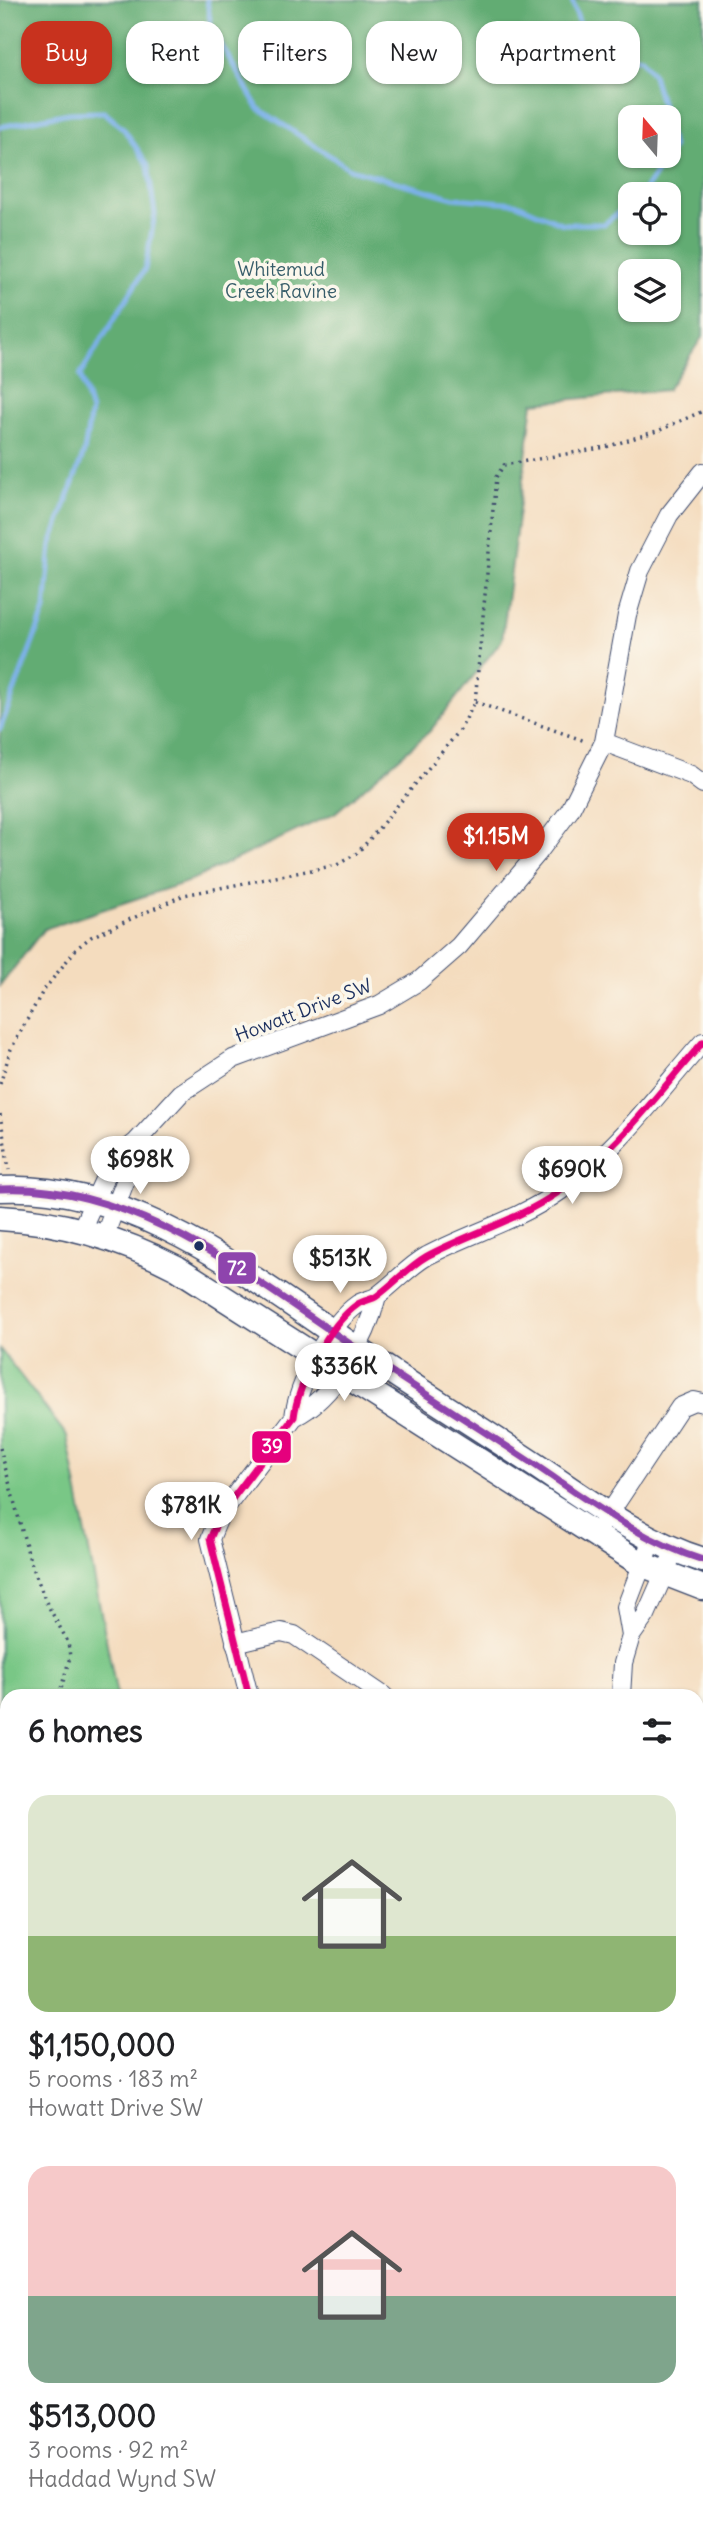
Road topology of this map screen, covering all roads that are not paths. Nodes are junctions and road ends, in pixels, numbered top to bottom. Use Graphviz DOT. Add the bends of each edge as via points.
graph roads {
  1 [pos="703,472"];
  2 [pos="603,744"];
  3 [pos="703,784"];
  4 [pos="703,1042"];
  5 [pos="4,1179"];
  6 [pos="104,1204"];
  7 [pos="0,1219"];
  8 [pos="93,1234"];
  9 [pos="377,1296"];
  10 [pos="332,1332"];
  11 [pos="355,1348"];
  12 [pos="318,1356"];
  13 [pos="342,1371"];
  14 [pos="703,1403"];
  15 [pos="294,1417"];
  16 [pos="609,1514"];
  17 [pos="595,1535"];
  18 [pos="662,1544"];
  19 [pos="703,1560"];
  20 [pos="641,1564"];
  21 [pos="665,1576"];
  22 [pos="703,1588"];
  23 [pos="631,1636"];
  24 [pos="235,1643"];
  25 [pos="247,1689"];
  26 [pos="374,1689"];
  27 [pos="621,1689"];
  1 -- 2 [label="street, Howatt Drive SW" via="669,515 640,571 627,615"];
  2 -- 3 [label="street" via="691,775"];
  2 -- 6 [label="street, Howatt Drive SW" via="555,831 440,965 379,1005 257,1048 216,1068 164,1108 136,1142"];
  4 -- 9 [label="street" via="600,1159 576,1178 532,1208 427,1256"];
  5 -- 6 [label="street"];
  6 -- 8 [label="street, Howatt Drive SW"];
  6 -- 10 [label="street" via="191,1242"];
  7 -- 8 [label="street" via="52,1223"];
  8 -- 12 [label="street" via="177,1268"];
  9 -- 10 [label="street" via="358,1304"];
  9 -- 11 [label="street"];
  10 -- 11 [label="street"];
  10 -- 12 [label="street"];
  11 -- 13 [label="street"];
  11 -- 16 [label="street"];
  12 -- 13 [label="street"];
  12 -- 15 [label="street" via="296,1399"];
  13 -- 15 [label="street" via="312,1409"];
  13 -- 17 [label="street"];
  14 -- 16 [label="street" via="694,1401 680,1407"];
  15 -- 24 [label="street" via="213,1527 213,1555"];
  16 -- 17 [label="street"];
  16 -- 18 [label="street"];
  17 -- 20 [label="street"];
  18 -- 19 [label="street"];
  18 -- 20 [label="street"];
  18 -- 21 [label="street"];
  20 -- 21 [label="street"];
  20 -- 23 [label="street" via="626,1607"];
  21 -- 22 [label="street"];
  21 -- 23 [label="street"];
  23 -- 27 [label="street"];
  24 -- 25 [label="street"];
  24 -- 26 [label="street" via="281,1632 294,1635"];
}
